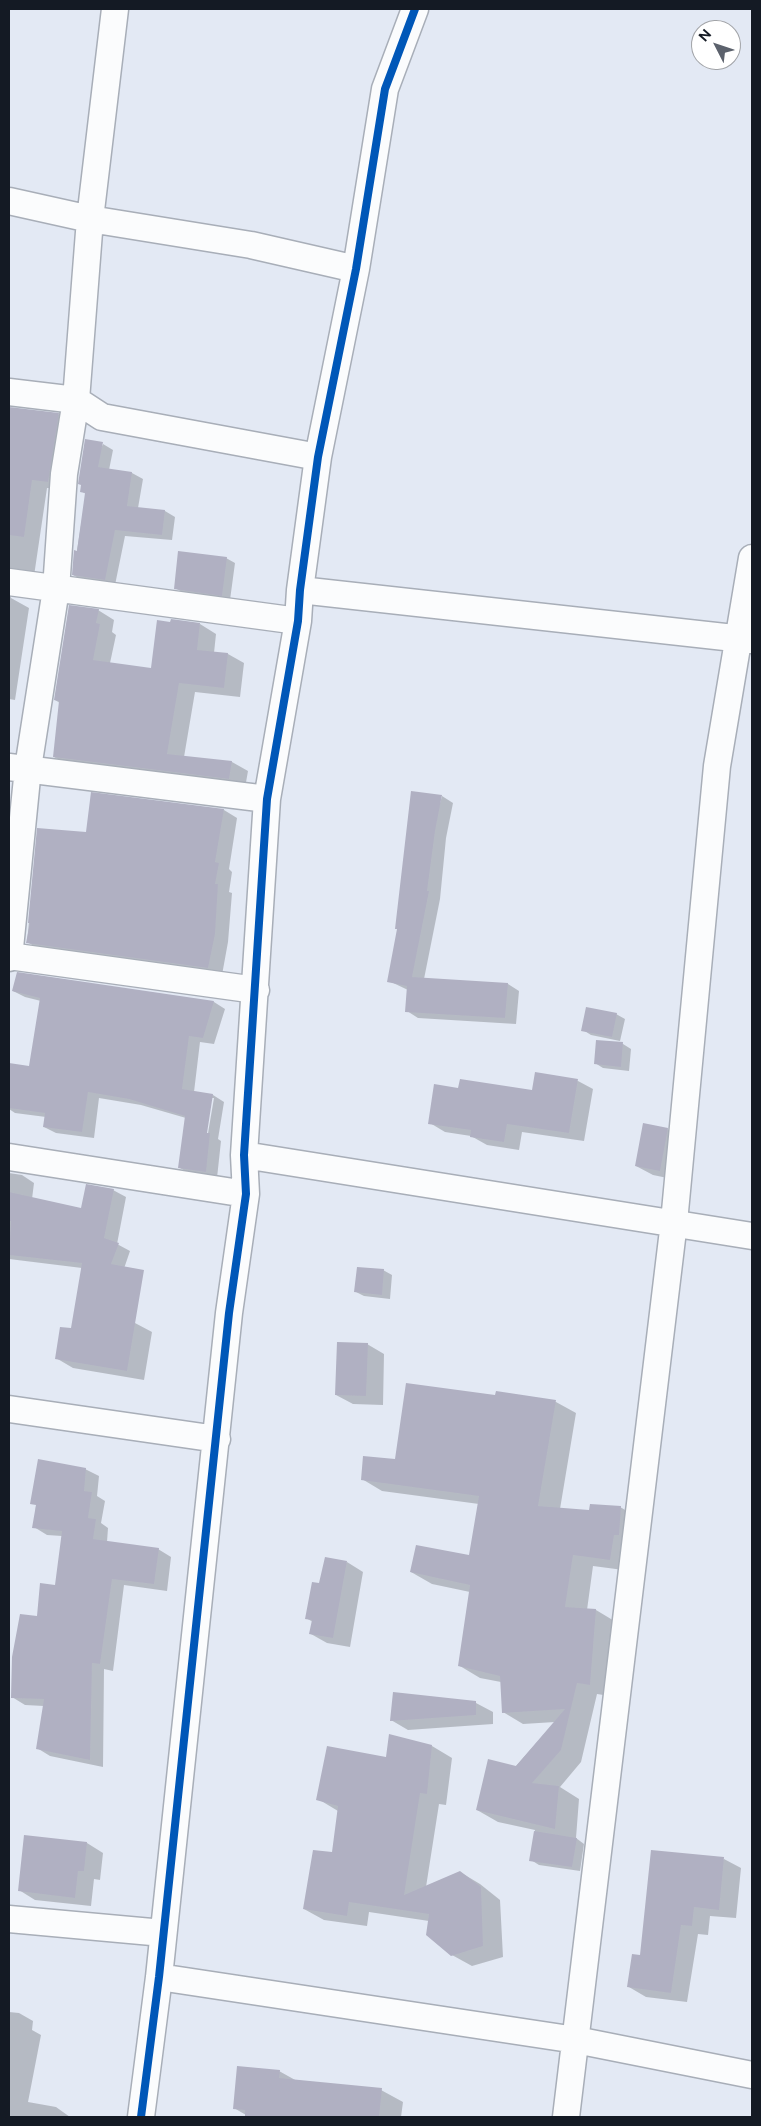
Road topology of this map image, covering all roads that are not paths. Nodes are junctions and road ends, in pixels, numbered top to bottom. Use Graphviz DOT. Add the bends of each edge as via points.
graph roads {
  1 [pos="115,9"];
  2 [pos="415,9"];
  3 [pos="9,201"];
  4 [pos="90,219"];
  5 [pos="356,269"];
  6 [pos="9,392"];
  7 [pos="76,400"];
  8 [pos="318,457"];
  9 [pos="752,558"];
  10 [pos="9,582"];
  11 [pos="56,589"];
  12 [pos="300,590"];
  13 [pos="298,621"];
  14 [pos="746,639"];
  15 [pos="18,767"];
  16 [pos="267,799"];
  17 [pos="9,957"];
  18 [pos="256,990"];
  19 [pos="244,1155"];
  20 [pos="9,1157"];
  21 [pos="246,1194"];
  22 [pos="674,1222"];
  23 [pos="752,1236"];
  24 [pos="9,1409"];
  25 [pos="217,1439"];
  26 [pos="9,1919"];
  27 [pos="163,1934"];
  28 [pos="159,1977"];
  29 [pos="576,2040"];
  30 [pos="752,2075"];
  31 [pos="142,2117"];
  32 [pos="566,2117"];
  1 -- 4 [label="street"];
  2 -- 5 [label="street" via="385,89"];
  3 -- 4 [label="street"];
  4 -- 5 [label="street" via="251,246"];
  4 -- 7 [label="street"];
  5 -- 8 [label="street"];
  6 -- 7 [label="street"];
  7 -- 8 [label="street" via="102,417"];
  7 -- 11 [label="street" via="64,474"];
  8 -- 12 [label="street"];
  9 -- 14 [label="street"];
  10 -- 11 [label="street"];
  11 -- 13 [label="street"];
  11 -- 15 [label="street"];
  12 -- 13 [label="street"];
  12 -- 14 [label="street"];
  13 -- 16 [label="street"];
  14 -- 22 [label="street" via="718,766"];
  15 -- 16 [label="street"];
  15 -- 17 [label="street"];
  16 -- 18 [label="street"];
  17 -- 18 [label="street"];
  18 -- 19 [label="street"];
  19 -- 21 [label="street"];
  19 -- 22 [label="street"];
  20 -- 21 [label="street"];
  21 -- 25 [label="street"];
  22 -- 23 [label="street"];
  22 -- 29 [label="street"];
  24 -- 25 [label="street"];
  25 -- 27 [label="street"];
  26 -- 27 [label="street"];
  27 -- 28 [label="street"];
  28 -- 29 [label="street"];
  28 -- 31 [label="street"];
  29 -- 30 [label="street"];
  29 -- 32 [label="street"];
}
